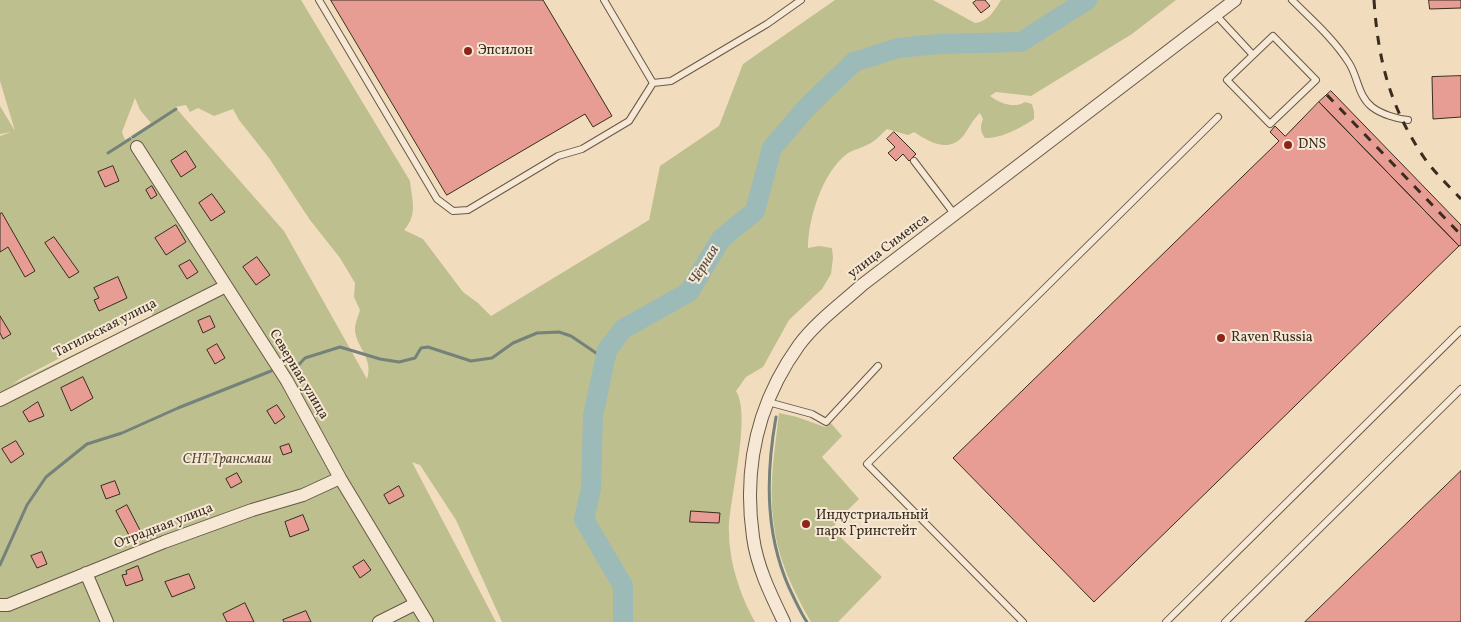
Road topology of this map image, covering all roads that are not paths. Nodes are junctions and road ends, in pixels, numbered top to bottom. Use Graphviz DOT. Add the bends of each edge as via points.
graph roads {
  1 [pos="319,0"];
  2 [pos="604,0"];
  3 [pos="801,0"];
  4 [pos="1235,0"];
  5 [pos="1292,0"];
  6 [pos="1216,15"];
  7 [pos="1253,55"];
  8 [pos="653,82"];
  9 [pos="1218,117"];
  10 [pos="1408,120"];
  11 [pos="137,147"];
  12 [pos="914,161"];
  13 [pos="955,215"];
  14 [pos="226,286"];
  15 [pos="1461,330"];
  16 [pos="878,366"];
  17 [pos="1461,389"];
  18 [pos="0,400"];
  19 [pos="767,401"];
  20 [pos="340,478"];
  21 [pos="86,573"];
  22 [pos="415,604"];
  23 [pos="0,605"];
  24 [pos="107,622"];
  25 [pos="380,622"];
  26 [pos="426,622"];
  27 [pos="784,622"];
  28 [pos="1023,622"];
  29 [pos="1166,622"];
  30 [pos="1225,622"];
  1 -- 8 [label="lane" via="437,199 454,210 468,210 558,156 582,149 629,121"];
  2 -- 8 [label="lane"];
  3 -- 8 [label="lane" via="671,81"];
  4 -- 6 [label="street, улица Сименса"];
  5 -- 10 [label="lane" via="1336,45 1350,65 1360,92 1372,107"];
  6 -- 7 [label="lane"];
  6 -- 13 [label="street, улица Сименса"];
  7 -- 7 [label="lane" via="1227,80 1270,124 1316,80 1273,36"];
  9 -- 28 [label="lane" via="867,464"];
  11 -- 14 [label="street, Северная улица"];
  12 -- 13 [label="lane"];
  13 -- 19 [label="street, улица Сименса" via="829,313 800,344"];
  14 -- 18 [label="street, Тагильская улица"];
  14 -- 20 [label="street, Северная улица" via="287,381"];
  15 -- 29 [label="lane"];
  16 -- 19 [label="lane" via="826,422 812,414"];
  17 -- 30 [label="lane"];
  19 -- 27 [label="street, улица Сименса" via="754,450 750,491 753,538 765,583"];
  20 -- 21 [label="street, Отрадная улица" via="303,495 243,513"];
  20 -- 22 [label="street, Северная улица"];
  21 -- 23 [label="street, Отрадная улица"];
  21 -- 24 [label="street"];
  22 -- 25 [label="street"];
  22 -- 26 [label="street, Северная улица"];
}
